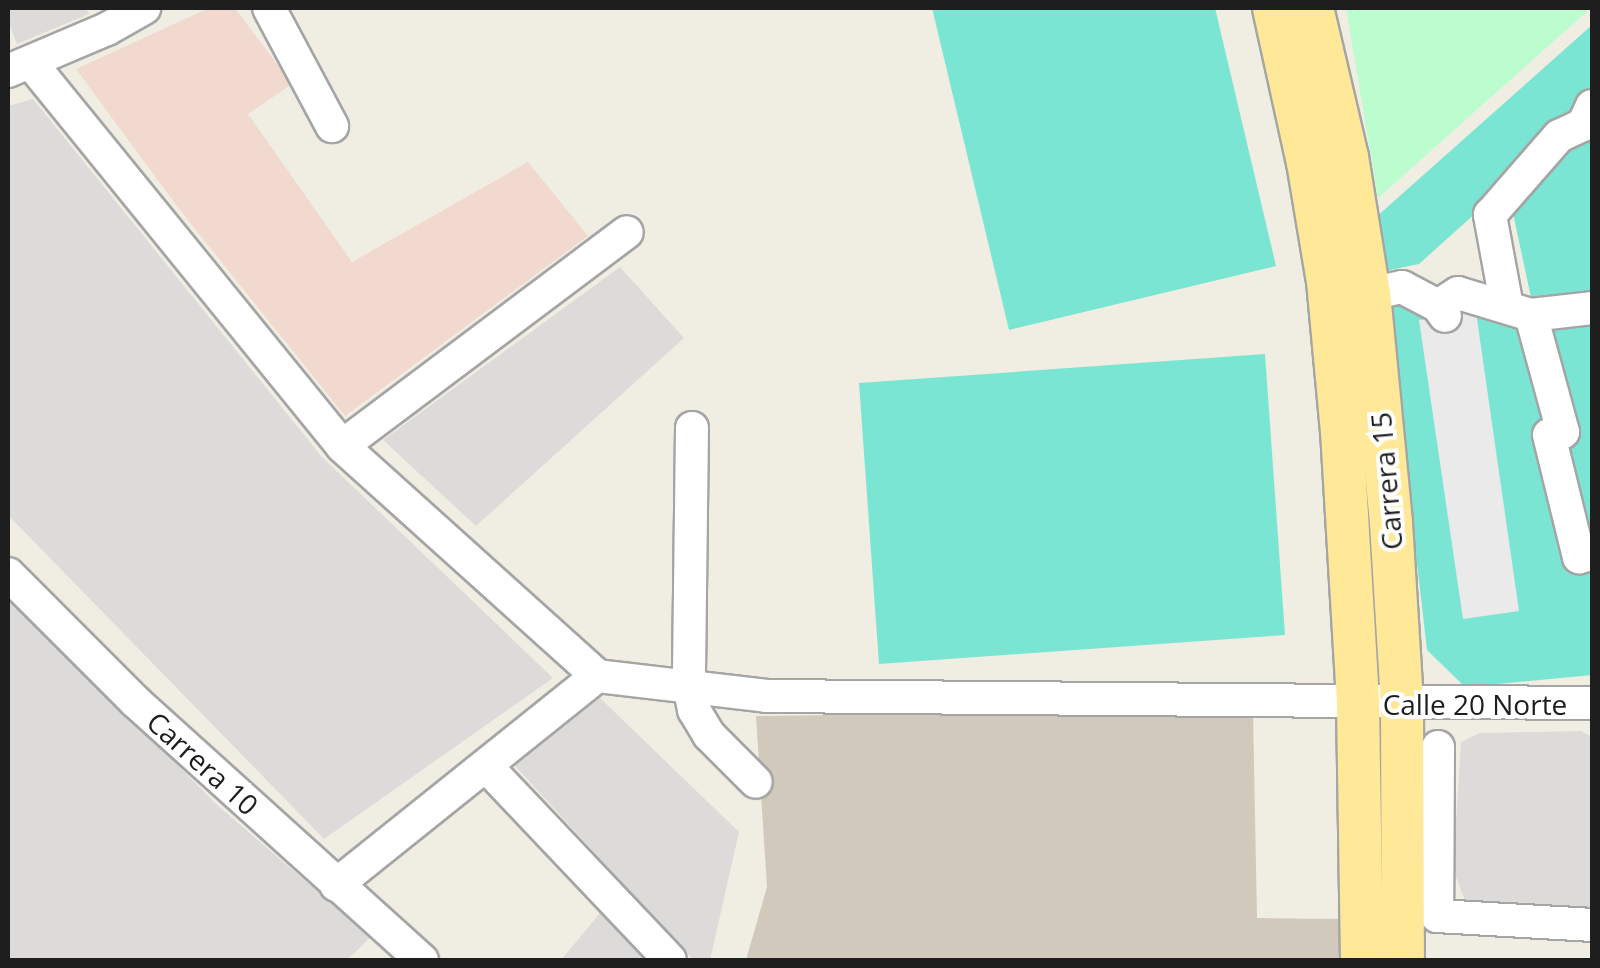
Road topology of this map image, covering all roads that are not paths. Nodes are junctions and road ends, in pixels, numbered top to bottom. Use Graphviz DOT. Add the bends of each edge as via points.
graph roads {
  1 [pos="144,8"];
  2 [pos="269,8"];
  3 [pos="1274,8"];
  4 [pos="1312,8"];
  5 [pos="101,18"];
  6 [pos="19,67"];
  7 [pos="1592,106"];
  8 [pos="332,126"];
  9 [pos="1328,160"];
  10 [pos="627,232"];
  11 [pos="1368,294"];
  12 [pos="1592,308"];
  13 [pos="1519,311"];
  14 [pos="692,428"];
  15 [pos="342,446"];
  16 [pos="1592,554"];
  17 [pos="8,574"];
  18 [pos="597,676"];
  19 [pos="689,686"];
  20 [pos="1358,704"];
  21 [pos="1402,704"];
  22 [pos="1592,704"];
  23 [pos="1438,747"];
  24 [pos="486,766"];
  25 [pos="756,782"];
  26 [pos="1403,862"];
  27 [pos="1361,863"];
  28 [pos="336,885"];
  29 [pos="1592,925"];
  30 [pos="405,956"];
  31 [pos="670,960"];
  32 [pos="1362,960"];
  33 [pos="1403,960"];
  1 -- 5 [label="street"];
  2 -- 8 [label="street"];
  3 -- 9 [label="main road, Carrera 15"];
  4 -- 9 [label="main road, Carrera 15"];
  5 -- 6 [label="street"];
  6 -- 15 [label="street"];
  7 -- 13 [label="street" via="1583,125 1559,136 1490,216"];
  9 -- 11 [label="main road, Carrera 15"];
  9 -- 20 [label="main road, Carrera 15" via="1328,281"];
  10 -- 15 [label="street"];
  11 -- 13 [label="street" via="1402,287 1441,311 1458,294"];
  11 -- 21 [label="main road, Carrera 15"];
  12 -- 13 [label="street"];
  13 -- 16 [label="street" via="1563,432 1549,436 1579,557"];
  14 -- 19 [label="street"];
  15 -- 18 [label="street"];
  17 -- 28 [label="street, Carrera 10"];
  18 -- 19 [label="street, Calle 20 Norte"];
  18 -- 24 [label="street"];
  19 -- 20 [label="street, Calle 20 Norte" via="882,706"];
  19 -- 25 [label="street" via="709,734"];
  20 -- 21 [label="street, Calle 20 Norte"];
  20 -- 27 [label="main road, Carrera 15"];
  21 -- 22 [label="street, Calle 20 Norte"];
  21 -- 26 [label="main road, Carrera 15"];
  23 -- 29 [label="street" via="1437,916"];
  24 -- 28 [label="street"];
  24 -- 31 [label="street"];
  26 -- 27 [label="main road"];
  26 -- 33 [label="main road, Carrera 15"];
  27 -- 32 [label="main road, Carrera 15"];
  28 -- 30 [label="street, Carrera 10"];
}
